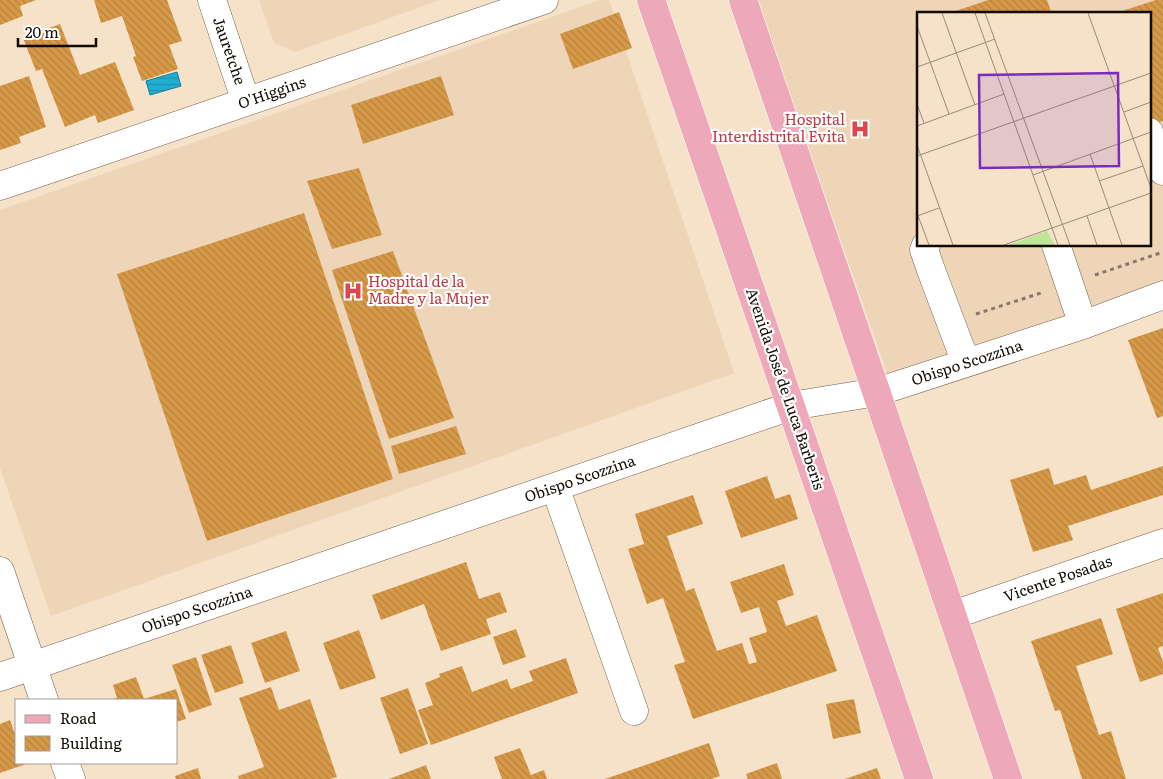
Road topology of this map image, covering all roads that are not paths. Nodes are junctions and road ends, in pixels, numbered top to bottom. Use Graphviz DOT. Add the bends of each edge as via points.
graph roads {
  1 [pos="212,0"];
  2 [pos="544,0"];
  3 [pos="651,0"];
  4 [pos="744,0"];
  5 [pos="246,102"];
  6 [pos="1150,135"];
  7 [pos="1163,171"];
  8 [pos="0,186"];
  9 [pos="926,246"];
  10 [pos="1056,246"];
  11 [pos="1163,295"];
  12 [pos="1083,325"];
  13 [pos="966,363"];
  14 [pos="877,392"];
  15 [pos="790,406"];
  16 [pos="555,488"];
  17 [pos="1163,543"];
  18 [pos="0,570"];
  19 [pos="953,615"];
  20 [pos="33,666"];
  21 [pos="0,678"];
  22 [pos="44,699"];
  23 [pos="634,711"];
  24 [pos="66,764"];
  25 [pos="71,779"];
  26 [pos="918,779"];
  27 [pos="1008,779"];
  1 -- 5 [label="street, Jauretche"];
  2 -- 5 [label="street, O'Higgins"];
  3 -- 15 [label="main road, Avenida José de Luca Barberis"];
  4 -- 14 [label="main road"];
  5 -- 8 [label="street, O'Higgins"];
  6 -- 7 [label="street"];
  9 -- 13 [label="street" via="924,250"];
  10 -- 12 [label="street"];
  11 -- 12 [label="street, Obispo Scozzina"];
  12 -- 13 [label="street, Obispo Scozzina"];
  13 -- 14 [label="street, Obispo Scozzina"];
  14 -- 15 [label="street, Obispo Scozzina"];
  14 -- 19 [label="main road"];
  15 -- 16 [label="street, Obispo Scozzina"];
  15 -- 26 [label="main road, Avenida José de Luca Barberis"];
  16 -- 20 [label="street, Obispo Scozzina"];
  16 -- 23 [label="street"];
  17 -- 19 [label="street, Vicente Posadas"];
  18 -- 20 [label="street"];
  19 -- 27 [label="main road"];
  20 -- 21 [label="street, Obispo Scozzina"];
  20 -- 22 [label="street"];
  24 -- 25 [label="street"];
}
